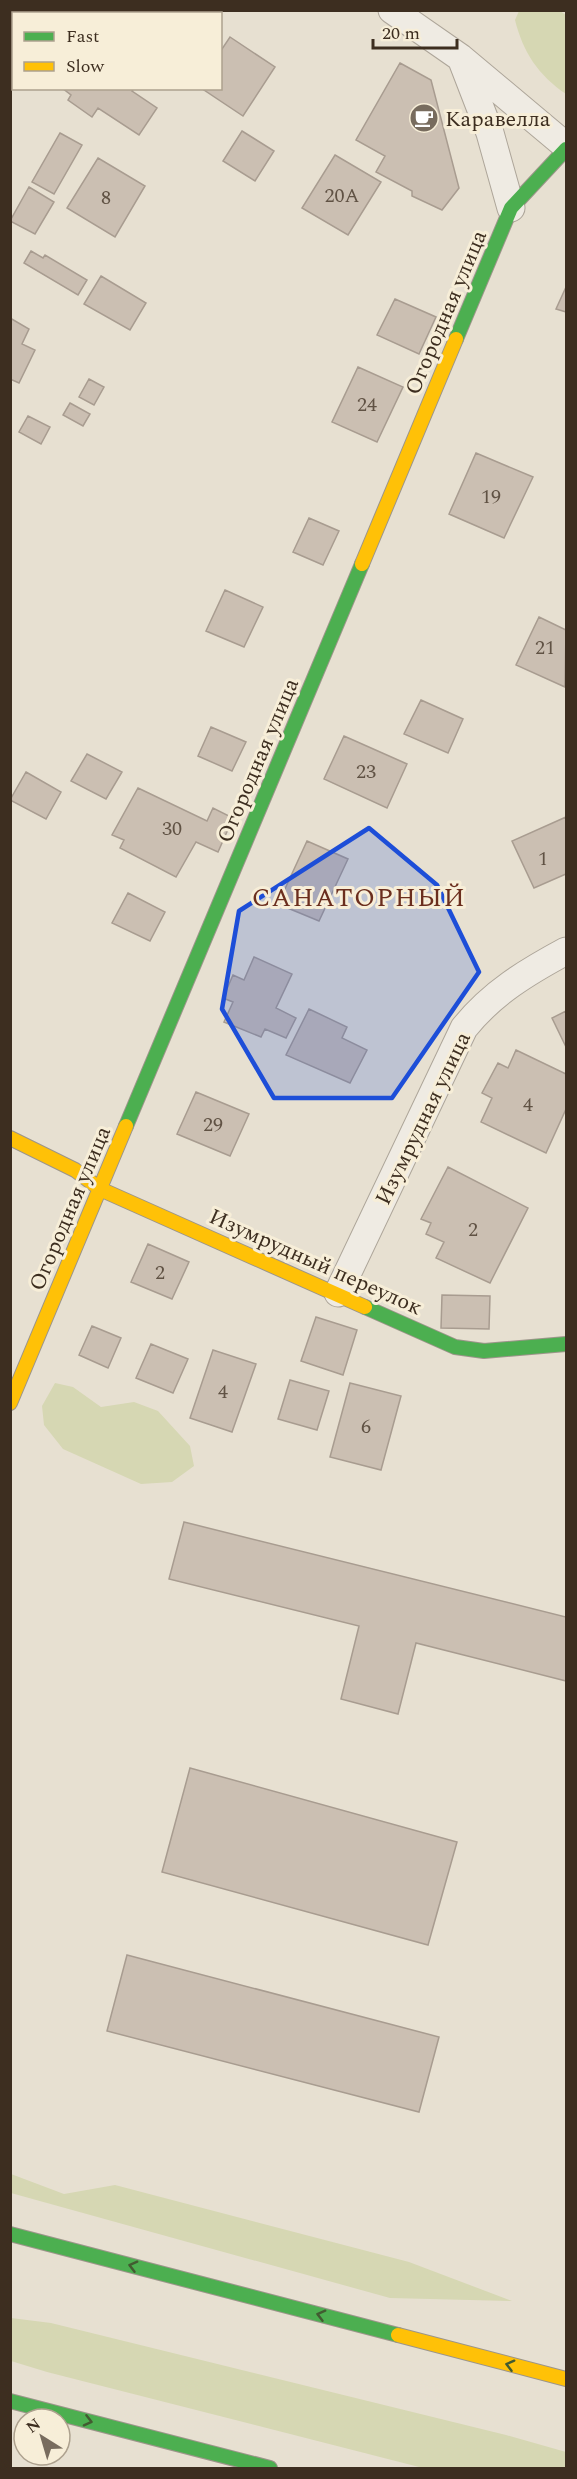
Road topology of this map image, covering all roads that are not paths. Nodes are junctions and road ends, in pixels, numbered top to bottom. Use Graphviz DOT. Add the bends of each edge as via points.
graph roads {
  1 [pos="392,10"];
  2 [pos="461,58"];
  3 [pos="567,148"];
  4 [pos="511,208"];
  5 [pos="567,951"];
  6 [pos="10,1138"];
  7 [pos="100,1189"];
  8 [pos="338,1293"];
  9 [pos="567,1344"];
  10 [pos="10,1403"];
  11 [pos="10,2234"];
  12 [pos="567,2379"];
  13 [pos="10,2401"];
  14 [pos="270,2469"];
  1 -- 2 [label="street"];
  2 -- 3 [label="street"];
  2 -- 4 [label="street" via="490,133"];
  3 -- 4 [label="main road, Огородная улица"];
  4 -- 7 [label="main road, Огородная улица"];
  5 -- 8 [label="street, Изумрудная улица" via="518,978 483,1004 464,1028"];
  6 -- 7 [label="main road, Изумрудный переулок" via="75,1170"];
  7 -- 8 [label="main road, Изумрудный переулок"];
  7 -- 10 [label="main road, Огородная улица"];
  8 -- 9 [label="main road, Изумрудный переулок" via="454,1347 484,1350"];
  12 -- 11 [label="main road, one-way"];
  13 -- 14 [label="main road, one-way"];
}
